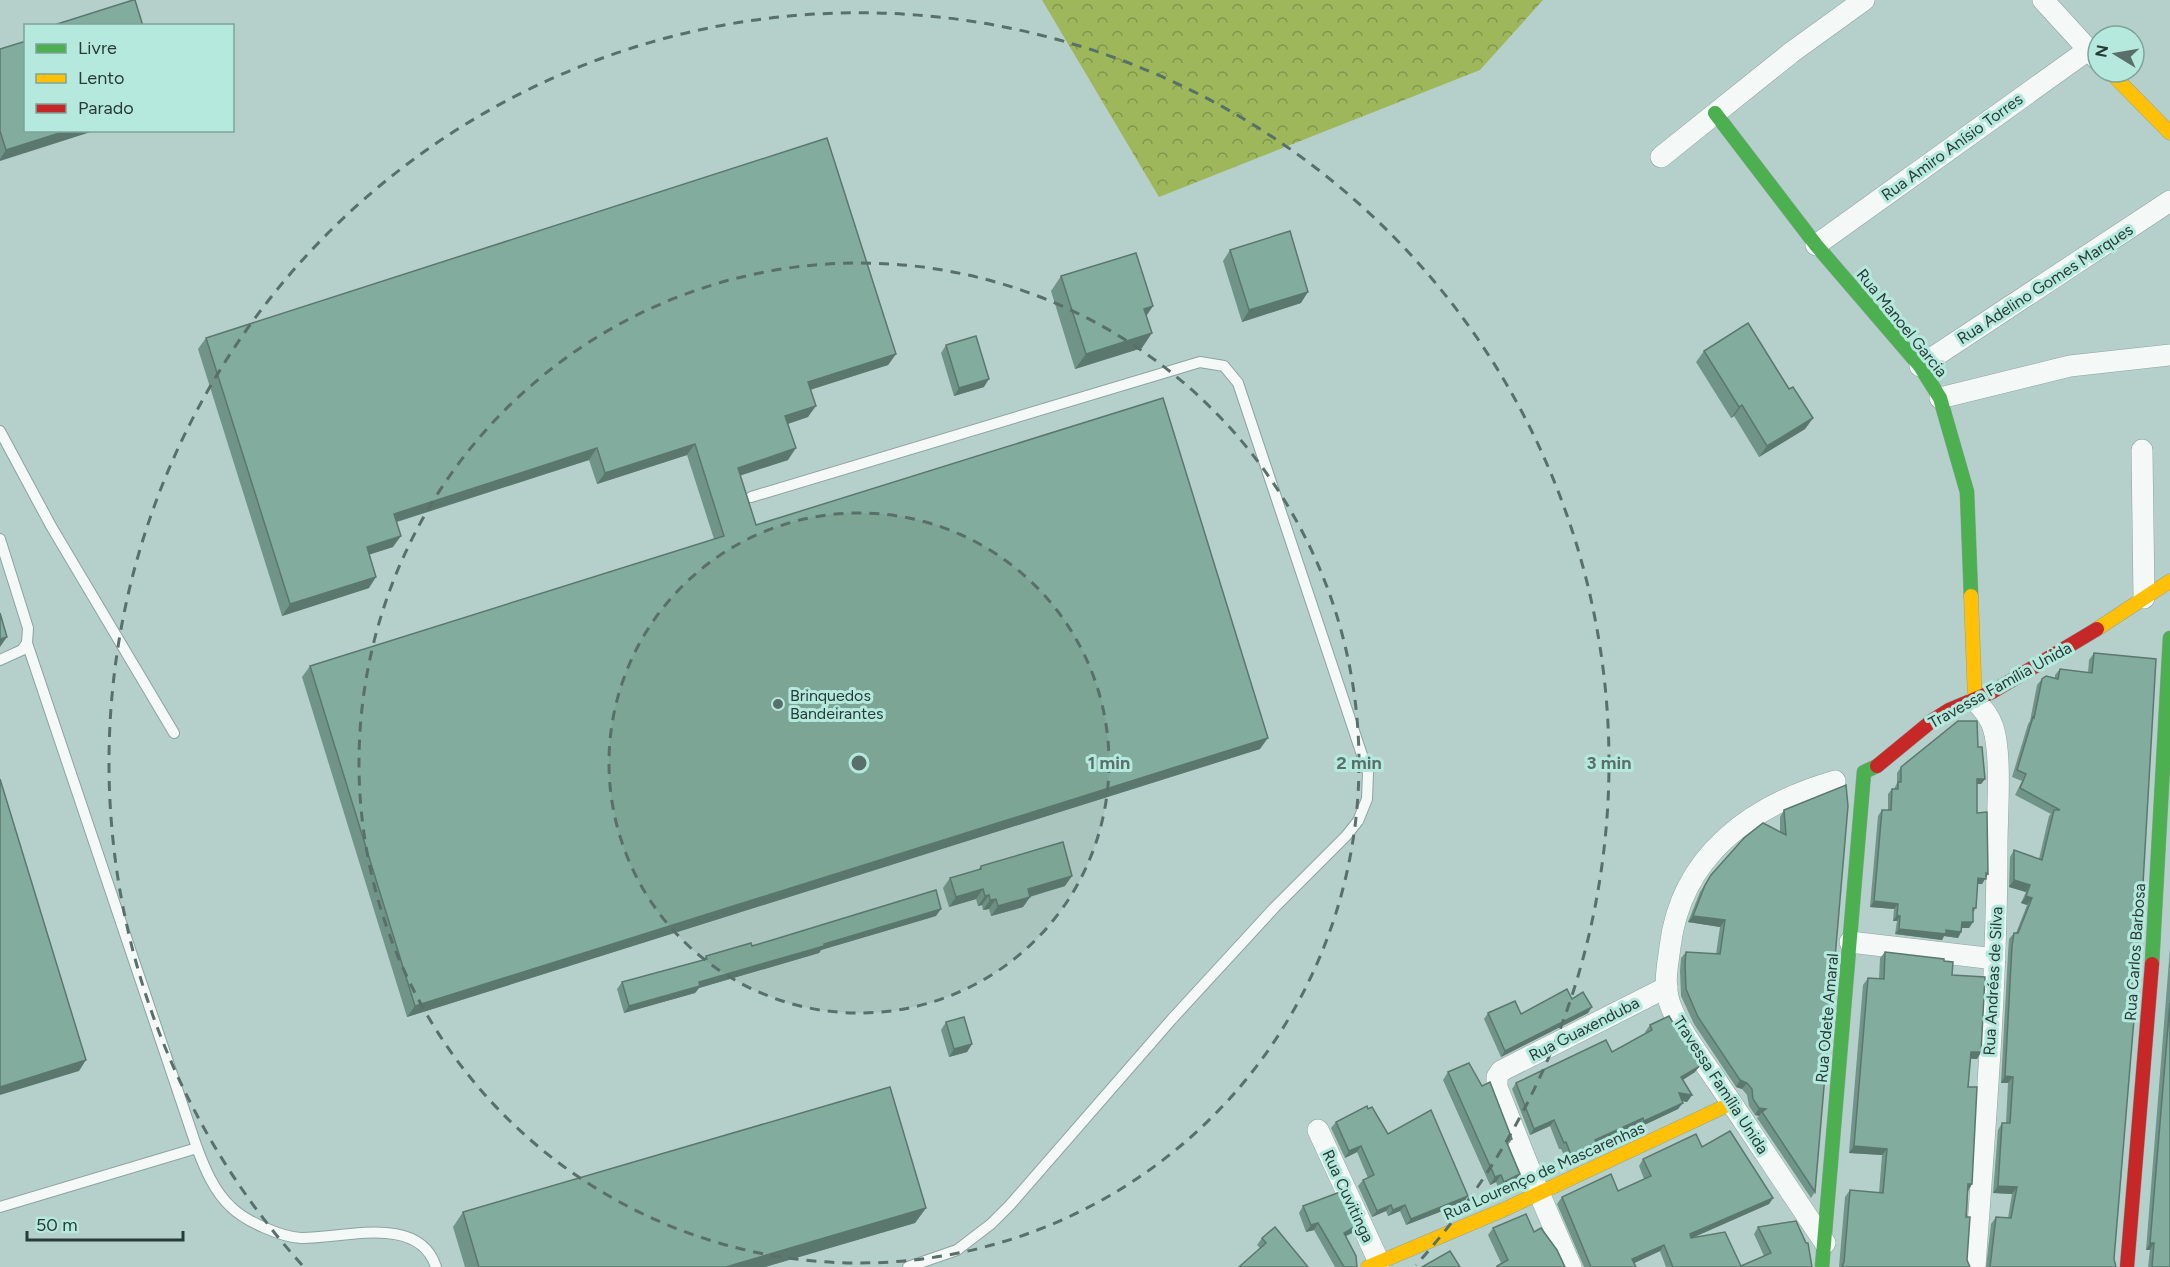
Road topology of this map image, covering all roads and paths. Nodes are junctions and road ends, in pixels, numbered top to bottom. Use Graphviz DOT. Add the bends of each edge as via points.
graph roads {
  1 [pos="1864,0"];
  2 [pos="2043,0"];
  3 [pos="2086,47"];
  4 [pos="2086,60"];
  5 [pos="2122,84"];
  6 [pos="1715,113"];
  7 [pos="2170,133"];
  8 [pos="1661,157"];
  9 [pos="2170,201"];
  10 [pos="1816,244"];
  11 [pos="2170,355"];
  12 [pos="1920,366"];
  13 [pos="1940,398"];
  14 [pos="0,430"];
  15 [pos="2142,450"];
  16 [pos="751,498"];
  17 [pos="0,539"];
  18 [pos="2170,581"];
  19 [pos="2144,598"];
  20 [pos="2170,638"];
  21 [pos="27,643"];
  22 [pos="0,660"];
  23 [pos="1975,701"];
  24 [pos="174,733"];
  25 [pos="1864,772"];
  26 [pos="1835,780"];
  27 [pos="1850,942"];
  28 [pos="1995,959"];
  29 [pos="2161,962"];
  30 [pos="1667,987"];
  31 [pos="1732,1103"];
  32 [pos="1318,1130"];
  33 [pos="197,1148"];
  34 [pos="1539,1194"];
  35 [pos="0,1207"];
  36 [pos="1824,1243"];
  37 [pos="1373,1264"];
  38 [pos="436,1267"];
  39 [pos="908,1267"];
  40 [pos="1571,1267"];
  41 [pos="1822,1267"];
  42 [pos="1975,1267"];
  43 [pos="2127,1267"];
  1 -- 6 [label="street"];
  2 -- 3 [label="street"];
  4 -- 10 [label="street, Rua Amiro Anísio Torres"];
  5 -- 7 [label="street"];
  6 -- 8 [label="street"];
  6 -- 10 [label="street, Rua Manoel Garcia"];
  9 -- 12 [label="street, Rua Adelino Gomes Marques"];
  10 -- 12 [label="street, Rua Manoel Garcia"];
  11 -- 13 [label="street" via="2070,366"];
  12 -- 13 [label="street, Rua Manoel Garcia"];
  13 -- 23 [label="street, Rua Manoel Garcia" via="1966,492"];
  14 -- 24 [label="lane" via="51,526"];
  15 -- 19 [label="street"];
  16 -- 39 [label="lane" via="1200,362 1224,366 1238,383 1368,773 1367,799 1358,821 1346,836 1172,1019 1010,1205 957,1250"];
  17 -- 21 [label="lane" via="28,628"];
  18 -- 19 [label="street, Travessa Família Unida"];
  19 -- 23 [label="street, Travessa Família Unida"];
  20 -- 29 [label="street, Rua Carlos Barbosa"];
  21 -- 22 [label="lane" via="22,650"];
  21 -- 33 [label="lane"];
  23 -- 25 [label="street, Travessa Família Unida" via="1933,720 1898,751"];
  23 -- 28 [label="street, Rua Andréas de Silva" via="1987,715 1996,743"];
  25 -- 27 [label="street, Rua Odete Amaral"];
  26 -- 30 [label="street, Travessa Família Unida" via="1762,811 1730,833 1704,862 1679,906 1671,939"];
  27 -- 28 [label="street"];
  27 -- 36 [label="street, Rua Odete Amaral"];
  28 -- 42 [label="street, Rua Andréas de Silva"];
  29 -- 43 [label="street, Rua Carlos Barbosa"];
  30 -- 31 [label="street, Travessa Família Unida" via="1672,1010"];
  30 -- 34 [label="street, Rua Guaxenduba" via="1501,1071 1497,1077 1497,1088"];
  31 -- 34 [label="street, Rua Lourenço de Mascarenhas"];
  31 -- 36 [label="street, Travessa Família Unida"];
  32 -- 37 [label="street, Rua Cuvitinga"];
  33 -- 35 [label="lane"];
  33 -- 38 [label="lane" via="209,1178 231,1208 264,1228 299,1238 384,1232 408,1236 424,1246"];
  34 -- 37 [label="street, Rua Lourenço de Mascarenhas"];
  34 -- 40 [label="street"];
  36 -- 41 [label="street, Rua Odete Amaral"];
}
